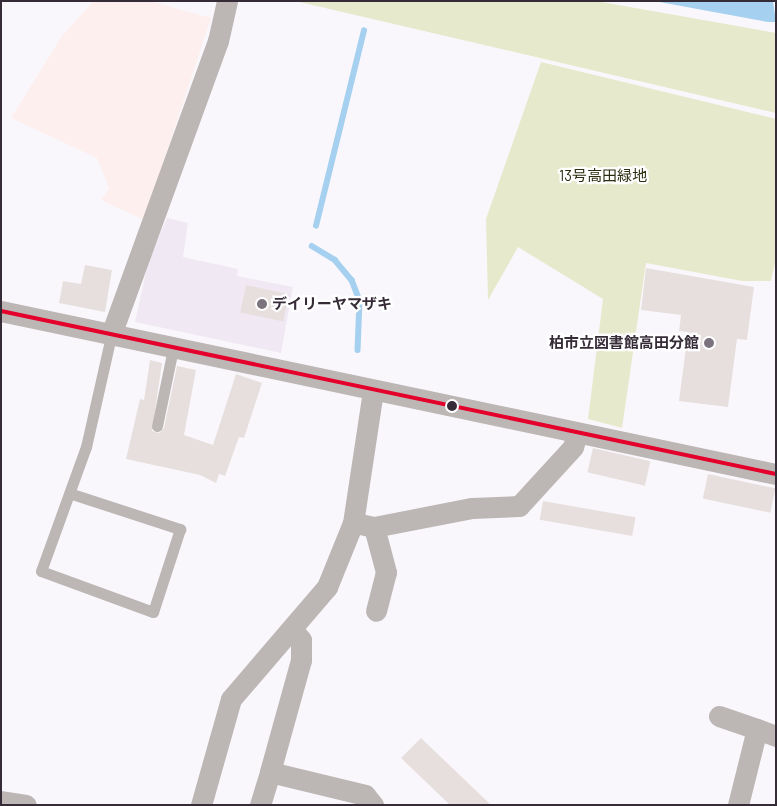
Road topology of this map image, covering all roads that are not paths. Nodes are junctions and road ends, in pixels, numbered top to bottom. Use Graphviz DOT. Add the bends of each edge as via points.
graph roads {
  1 [pos="228,1"];
  2 [pos="1,311"];
  3 [pos="112,332"];
  4 [pos="174,344"];
  5 [pos="373,391"];
  6 [pos="157,426"];
  7 [pos="578,434"];
  8 [pos="776,474"];
  9 [pos="72,494"];
  10 [pos="353,523"];
  11 [pos="374,527"];
  12 [pos="376,611"];
  13 [pos="293,630"];
  14 [pos="719,716"];
  15 [pos="766,732"];
  16 [pos="270,772"];
  17 [pos="1,801"];
  18 [pos="26,805"];
  19 [pos="201,805"];
  20 [pos="260,805"];
  21 [pos="373,805"];
  22 [pos="738,805"];
  1 -- 3 [label="street" via="218,40"];
  2 -- 3 [label="street"];
  3 -- 4 [label="street"];
  3 -- 9 [label="lane"];
  4 -- 5 [label="street"];
  4 -- 6 [label="lane"];
  5 -- 7 [label="street"];
  5 -- 10 [label="street"];
  7 -- 8 [label="street"];
  7 -- 11 [label="street" via="573,447 518,506 472,508"];
  9 -- 9 [label="lane" via="41,571 153,612 180,529"];
  10 -- 11 [label="street"];
  10 -- 13 [label="street" via="327,587"];
  11 -- 12 [label="street" via="386,572"];
  13 -- 16 [label="street" via="301,640 301,660"];
  13 -- 19 [label="street" via="231,698"];
  14 -- 15 [label="street"];
  15 -- 22 [label="street"];
  16 -- 20 [label="street"];
  16 -- 21 [label="street" via="364,795"];
  17 -- 18 [label="street"];
}
